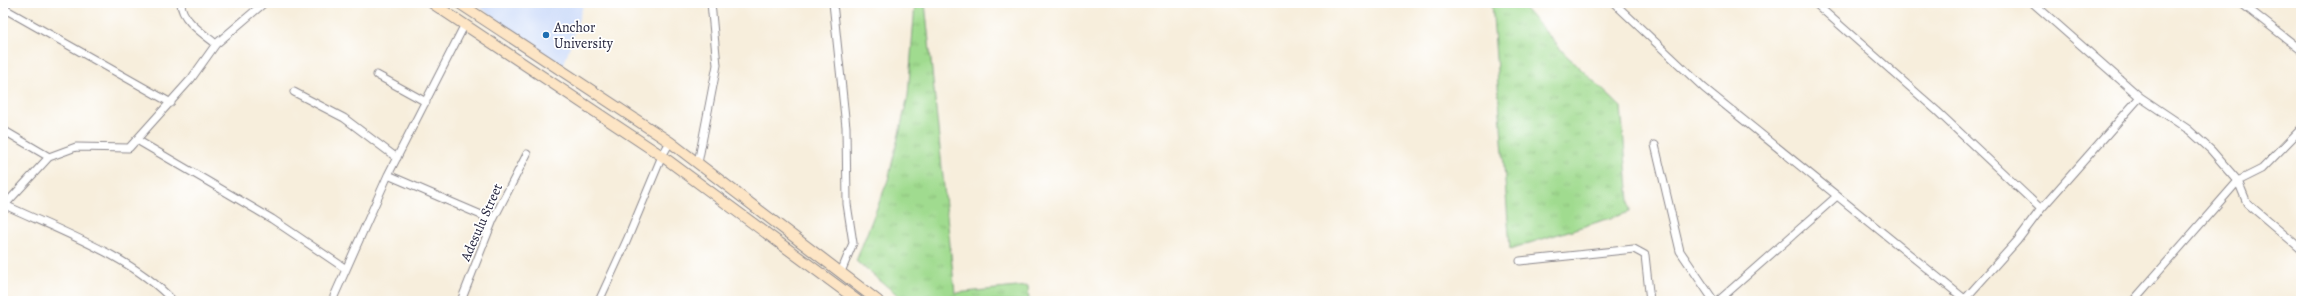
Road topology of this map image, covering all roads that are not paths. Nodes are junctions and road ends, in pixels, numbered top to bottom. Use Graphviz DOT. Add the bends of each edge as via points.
graph roads {
  1 [pos="180,3"];
  2 [pos="264,3"];
  3 [pos="432,3"];
  4 [pos="459,3"];
  5 [pos="711,3"];
  6 [pos="833,3"];
  7 [pos="1614,3"];
  8 [pos="1815,3"];
  9 [pos="2033,3"];
  10 [pos="2241,3"];
  11 [pos="3,8"];
  12 [pos="465,24"];
  13 [pos="216,44"];
  14 [pos="2301,50"];
  15 [pos="377,75"];
  16 [pos="294,92"];
  17 [pos="2140,97"];
  18 [pos="426,102"];
  19 [pos="171,103"];
  20 [pos="2301,129"];
  21 [pos="3,130"];
  22 [pos="137,140"];
  23 [pos="670,142"];
  24 [pos="1655,145"];
  25 [pos="527,154"];
  26 [pos="662,156"];
  27 [pos="49,157"];
  28 [pos="397,158"];
  29 [pos="698,163"];
  30 [pos="388,175"];
  31 [pos="2238,180"];
  32 [pos="1837,196"];
  33 [pos="4,206"];
  34 [pos="2041,209"];
  35 [pos="493,220"];
  36 [pos="2301,249"];
  37 [pos="1520,261"];
  38 [pos="346,269"];
  39 [pos="841,272"];
  40 [pos="856,300"];
  41 [pos="1966,300"];
  42 [pos="172,301"];
  43 [pos="332,301"];
  44 [pos="460,301"];
  45 [pos="599,301"];
  46 [pos="878,301"];
  47 [pos="1650,301"];
  48 [pos="1714,301"];
  49 [pos="1718,301"];
  50 [pos="2133,301"];
  1 -- 13 [label="street" via="192,24"];
  2 -- 13 [label="street"];
  3 -- 12 [label="street"];
  4 -- 23 [label="street"];
  5 -- 29 [label="street" via="716,65"];
  6 -- 39 [label="street" via="846,127 847,204 853,243"];
  7 -- 32 [label="street" via="1704,88"];
  8 -- 34 [label="street" via="1938,111"];
  9 -- 17 [label="street"];
  10 -- 14 [label="street"];
  11 -- 19 [label="street"];
  12 -- 18 [label="street"];
  12 -- 26 [label="street"];
  13 -- 19 [label="street"];
  15 -- 18 [label="street"];
  16 -- 28 [label="street" via="344,118"];
  17 -- 31 [label="street" via="2189,130 2216,154"];
  17 -- 34 [label="street"];
  18 -- 28 [label="street"];
  19 -- 22 [label="street"];
  20 -- 31 [label="street" via="2262,169"];
  21 -- 27 [label="street"];
  22 -- 27 [label="street" via="127,149 76,147"];
  22 -- 38 [label="street" via="272,219"];
  23 -- 26 [label="street"];
  23 -- 29 [label="street"];
  24 -- 48 [label="street" via="1680,251"];
  25 -- 35 [label="street, Adesulu Street"];
  26 -- 40 [label="street"];
  26 -- 45 [label="street"];
  27 -- 33 [label="street"];
  28 -- 30 [label="street"];
  29 -- 39 [label="street"];
  30 -- 35 [label="street"];
  30 -- 38 [label="street"];
  31 -- 36 [label="street" via="2247,203"];
  31 -- 50 [label="street"];
  32 -- 41 [label="street"];
  32 -- 49 [label="street"];
  33 -- 42 [label="street" via="82,242 146,276"];
  34 -- 41 [label="street" via="2017,242"];
  35 -- 44 [label="street, Adesulu Street"];
  37 -- 47 [label="street" via="1634,249 1645,254"];
  38 -- 43 [label="street"];
  39 -- 46 [label="street"];
}
